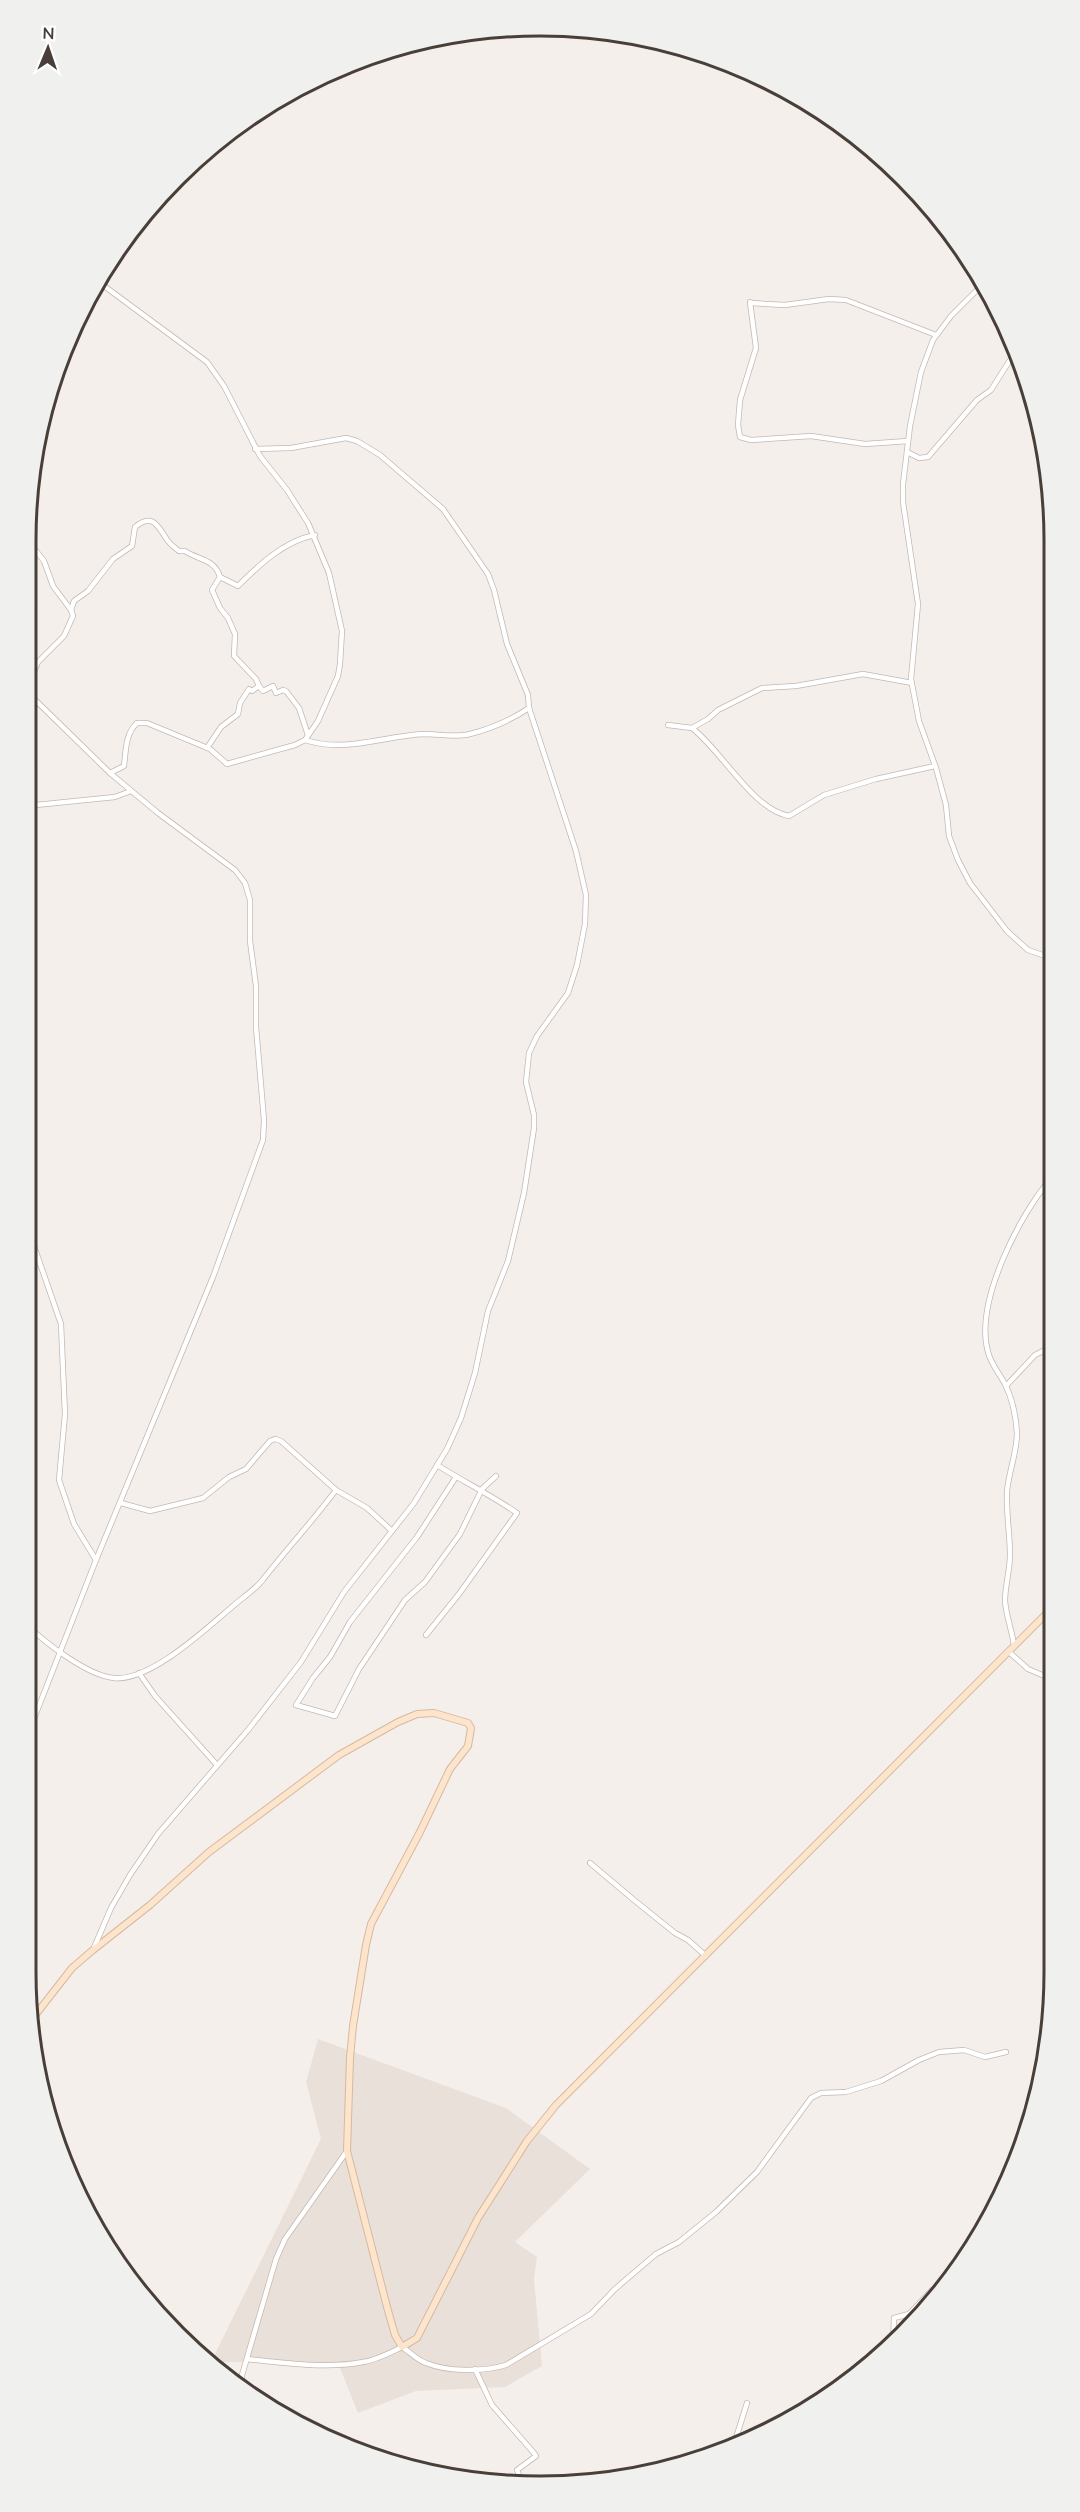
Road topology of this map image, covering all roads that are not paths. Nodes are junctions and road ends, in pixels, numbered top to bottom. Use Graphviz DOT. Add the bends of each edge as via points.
graph roads {
  1 [pos="104,288"];
  2 [pos="977,290"];
  3 [pos="936,335"];
  4 [pos="1011,360"];
  5 [pos="908,441"];
  6 [pos="255,448"];
  7 [pos="907,452"];
  8 [pos="315,535"];
  9 [pos="36,551"];
  10 [pos="220,577"];
  11 [pos="72,610"];
  12 [pos="36,667"];
  13 [pos="912,683"];
  14 [pos="259,686"];
  15 [pos="36,701"];
  16 [pos="529,708"];
  17 [pos="668,725"];
  18 [pos="692,728"];
  19 [pos="306,738"];
  20 [pos="207,747"];
  21 [pos="935,766"];
  22 [pos="110,773"];
  23 [pos="131,792"];
  24 [pos="36,805"];
  25 [pos="1044,955"];
  26 [pos="1044,1187"];
  27 [pos="36,1252"];
  28 [pos="1044,1350"];
  29 [pos="1006,1386"];
  30 [pos="437,1465"];
  31 [pos="496,1476"];
  32 [pos="456,1477"];
  33 [pos="482,1489"];
  34 [pos="336,1490"];
  35 [pos="121,1503"];
  36 [pos="392,1532"];
  37 [pos="96,1560"];
  38 [pos="1044,1617"];
  39 [pos="36,1632"];
  40 [pos="426,1635"];
  41 [pos="1014,1645"];
  42 [pos="60,1651"];
  43 [pos="1008,1651"];
  44 [pos="139,1673"];
  45 [pos="1044,1676"];
  46 [pos="36,1713"];
  47 [pos="217,1765"];
  48 [pos="590,1863"];
  49 [pos="93,1950"];
  50 [pos="706,1956"];
  51 [pos="38,2012"];
  52 [pos="1006,2052"];
  53 [pos="347,2151"];
  54 [pos="922,2301"];
  55 [pos="894,2330"];
  56 [pos="402,2347"];
  57 [pos="247,2359"];
  58 [pos="475,2369"];
  59 [pos="243,2379"];
  60 [pos="747,2403"];
  61 [pos="736,2436"];
  62 [pos="519,2475"];
  1 -- 6 [label="street" via="207,362 224,386"];
  2 -- 3 [label="street"];
  3 -- 5 [label="street" via="921,372"];
  3 -- 5 [label="street" via="846,300 785,305 750,303 756,348 740,400 740,437 751,440 811,436 865,444"];
  4 -- 7 [label="street" via="991,390 976,400 928,457"];
  5 -- 7 [label="street"];
  6 -- 8 [label="street"];
  6 -- 16 [label="street" via="291,448 346,438 357,441 380,455 443,509 488,574"];
  7 -- 13 [label="street" via="903,502 918,604"];
  8 -- 10 [label="street" via="288,545 238,586"];
  8 -- 19 [label="street" via="329,573 342,632 338,676"];
  9 -- 11 [label="street" via="53,586"];
  10 -- 11 [label="street" via="212,563 179,551 166,539 160,525 140,523 135,527 132,546 113,559 88,591 74,601"];
  10 -- 14 [label="street" via="213,590 236,634 234,656"];
  11 -- 12 [label="street" via="72,622 64,636"];
  13 -- 18 [label="street" via="863,674 796,686 765,687"];
  13 -- 21 [label="street" via="919,721"];
  14 -- 19 [label="street" via="263,691 273,686 276,693 286,691 299,708"];
  14 -- 20 [label="street" via="244,694 238,714 221,727"];
  15 -- 22 [label="street"];
  16 -- 19 [label="street" via="488,729 460,736 384,738 353,746"];
  16 -- 30 [label="street" via="576,851 586,895 585,924 568,993 529,1053 526,1083 534,1128 522,1201 508,1261 488,1311 470,1391 454,1437"];
  17 -- 18 [label="street"];
  18 -- 21 [label="street" via="752,794 789,816 824,795"];
  19 -- 20 [label="street" via="233,765"];
  20 -- 22 [label="street" via="147,723 137,723 125,747 124,766"];
  21 -- 25 [label="street" via="946,805 949,836 970,883 1018,941 1028,950"];
  22 -- 23 [label="street"];
  23 -- 24 [label="street"];
  23 -- 35 [label="street" via="235,870 245,883 264,1120 263,1140 246,1191"];
  26 -- 29 [label="street" via="1007,1251 988,1302 987,1346"];
  27 -- 37 [label="street" via="61,1324 65,1414 58,1479 74,1524"];
  28 -- 29 [label="street"];
  29 -- 41 [label="street" via="1016,1428 1007,1492 1010,1555 1005,1600"];
  30 -- 32 [label="street"];
  30 -- 36 [label="street"];
  31 -- 33 [label="street"];
  32 -- 33 [label="street"];
  32 -- 33 [label="street" via="417,1537 350,1622 296,1705 335,1716 359,1669 405,1600 425,1582 460,1534"];
  33 -- 40 [label="street" via="517,1513"];
  34 -- 35 [label="street" via="275,1439 246,1469 203,1498 150,1511"];
  34 -- 36 [label="street" via="367,1508"];
  34 -- 44 [label="street" via="254,1589 186,1645"];
  35 -- 37 [label="street"];
  36 -- 47 [label="street" via="344,1592 297,1668"];
  37 -- 42 [label="street"];
  38 -- 41 [label="main road"];
  39 -- 42 [label="street"];
  41 -- 43 [label="main road"];
  42 -- 44 [label="street" via="108,1677"];
  42 -- 46 [label="street"];
  43 -- 45 [label="street" via="1028,1669"];
  43 -- 50 [label="main road"];
  44 -- 47 [label="street" via="154,1696"];
  47 -- 49 [label="street" via="158,1834 130,1875"];
  48 -- 50 [label="street"];
  49 -- 51 [label="main road" via="72,1968"];
  49 -- 53 [label="main road" via="209,1852 339,1755 417,1714 434,1713 468,1723 468,1746 450,1769 371,1924 353,2026"];
  50 -- 56 [label="main road" via="568,2091 538,2127 478,2218 417,2338"];
  52 -- 58 [label="street" via="985,2057 964,2050 939,2052 881,2081 811,2098 750,2180 697,2228 651,2258 591,2314 506,2365"];
  53 -- 56 [label="main road" via="387,2307"];
  53 -- 57 [label="street" via="280,2249"];
  54 -- 55 [label="street" via="910,2313 894,2318"];
  56 -- 57 [label="street" via="379,2358 351,2364"];
  56 -- 58 [label="street" via="436,2366"];
  57 -- 59 [label="street"];
  58 -- 62 [label="street" via="492,2405 534,2452 536,2457 517,2470"];
  60 -- 61 [label="street"];
}
